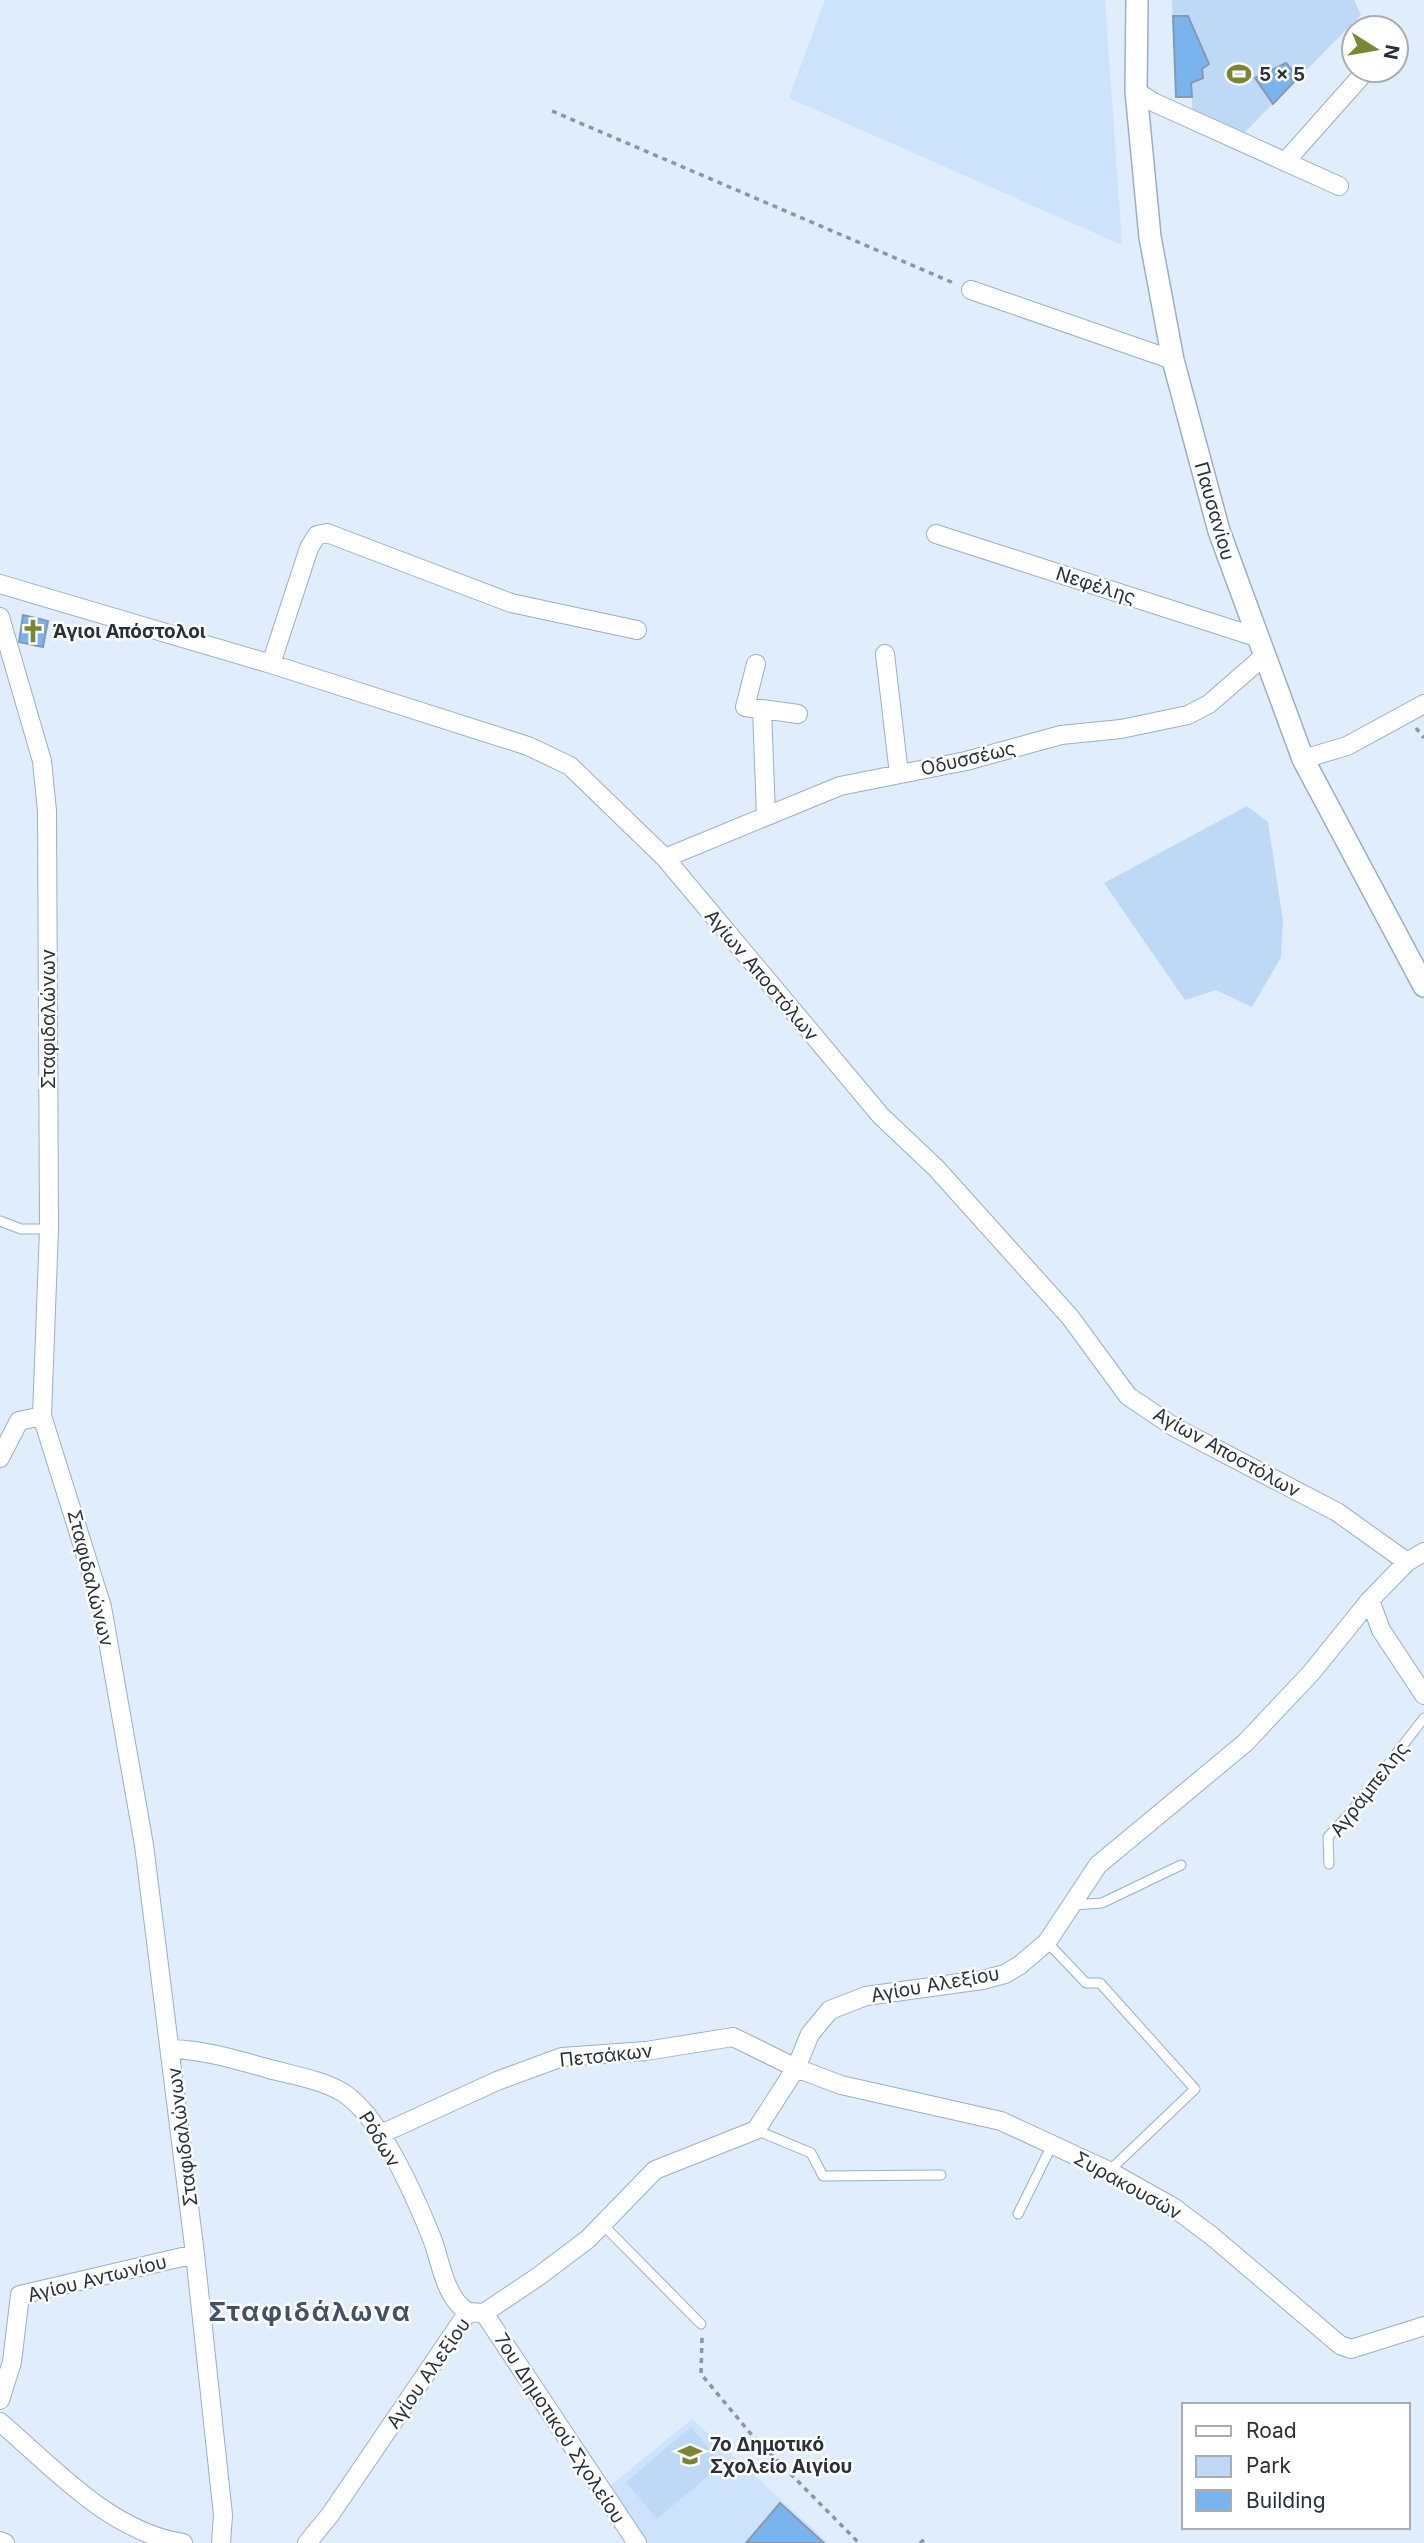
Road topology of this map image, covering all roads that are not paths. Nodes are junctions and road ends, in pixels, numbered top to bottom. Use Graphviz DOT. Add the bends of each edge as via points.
graph roads {
  1 [pos="1137,0"];
  2 [pos="1354,84"];
  3 [pos="1136,91"];
  4 [pos="1285,162"];
  5 [pos="1339,186"];
  6 [pos="971,290"];
  7 [pos="1173,360"];
  8 [pos="936,534"];
  9 [pos="0,584"];
  10 [pos="0,617"];
  11 [pos="637,630"];
  12 [pos="1256,637"];
  13 [pos="885,654"];
  14 [pos="1264,657"];
  15 [pos="271,664"];
  16 [pos="756,664"];
  17 [pos="1424,704"];
  18 [pos="762,709"];
  19 [pos="798,715"];
  20 [pos="1303,759"];
  21 [pos="900,774"];
  22 [pos="766,816"];
  23 [pos="664,858"];
  24 [pos="1424,986"];
  25 [pos="0,1221"];
  26 [pos="49,1229"];
  27 [pos="42,1416"];
  28 [pos="0,1458"];
  29 [pos="1424,1552"];
  30 [pos="1407,1562"];
  31 [pos="1370,1600"];
  32 [pos="1424,1695"];
  33 [pos="1424,1718"];
  34 [pos="1329,1864"];
  35 [pos="1181,1865"];
  36 [pos="1071,1905"];
  37 [pos="1047,1942"];
  38 [pos="171,2049"];
  39 [pos="796,2068"];
  40 [pos="756,2130"];
  41 [pos="381,2134"];
  42 [pos="1052,2145"];
  43 [pos="1109,2171"];
  44 [pos="941,2175"];
  45 [pos="1018,2214"];
  46 [pos="602,2224"];
  47 [pos="195,2254"];
  48 [pos="476,2312"];
  49 [pos="701,2324"];
  50 [pos="1424,2326"];
  51 [pos="0,2400"];
  52 [pos="0,2422"];
  53 [pos="0,2541"];
  54 [pos="5,2543"];
  55 [pos="183,2543"];
  56 [pos="221,2543"];
  57 [pos="307,2543"];
  58 [pos="637,2543"];
  1 -- 3 [label="street, Παυσανίου"];
  2 -- 4 [label="street"];
  3 -- 4 [label="street"];
  3 -- 7 [label="street, Παυσανίου" via="1150,237"];
  4 -- 5 [label="street"];
  6 -- 7 [label="street"];
  7 -- 12 [label="street, Παυσανίου" via="1219,531"];
  8 -- 12 [label="street, Νεφέλης"];
  9 -- 15 [label="street, Αγίων Αποστόλων"];
  10 -- 26 [label="street, Σταφιδαλώνων" via="42,761 47,811"];
  11 -- 15 [label="street" via="511,603 327,533 317,535 309,548"];
  12 -- 14 [label="street, Παυσανίου"];
  13 -- 21 [label="street"];
  14 -- 20 [label="street, Παυσανίου"];
  14 -- 21 [label="street, Οδυσσέως" via="1209,704 1188,715 1061,735"];
  15 -- 23 [label="street, Αγίων Αποστόλων" via="549,754 590,781"];
  16 -- 18 [label="street" via="745,707"];
  17 -- 20 [label="street" via="1347,746"];
  18 -- 19 [label="street"];
  18 -- 22 [label="street"];
  20 -- 24 [label="street, Παυσανίου"];
  21 -- 22 [label="street, Οδυσσέως" via="840,786"];
  22 -- 23 [label="street, Οδυσσέως"];
  23 -- 30 [label="street, Αγίων Αποστόλων" via="848,1079 936,1168 1070,1317 1128,1396 1174,1427 1338,1512"];
  25 -- 26 [label="lane" via="21,1229"];
  26 -- 27 [label="street, Σταφιδαλώνων"];
  27 -- 28 [label="street" via="19,1421"];
  27 -- 38 [label="street, Σταφιδαλώνων" via="102,1607 144,1845"];
  29 -- 30 [label="street, Αγίου Αλεξίου"];
  30 -- 31 [label="street, Αγίου Αλεξίου"];
  31 -- 32 [label="street" via="1381,1630"];
  31 -- 36 [label="street, Αγίου Αλεξίου" via="1279,1710 1098,1865"];
  33 -- 34 [label="lane, Αγράμπελης" via="1328,1837"];
  35 -- 36 [label="lane" via="1102,1903"];
  36 -- 37 [label="street, Αγίου Αλεξίου"];
  37 -- 39 [label="street, Αγίου Αλεξίου" via="1005,1974 866,1996 830,2010 810,2034"];
  37 -- 43 [label="lane" via="1086,1983 1100,1983 1195,2089"];
  38 -- 41 [label="street, Ρόδων" via="199,2050 326,2084 357,2102"];
  38 -- 47 [label="street, Σταφιδαλώνων"];
  39 -- 40 [label="street, Αγίου Αλεξίου"];
  39 -- 41 [label="street, Πετσάκων" via="733,2037 646,2051 562,2057"];
  39 -- 42 [label="street, Συρακουσών" via="841,2085 1001,2121"];
  40 -- 44 [label="lane" via="811,2153 823,2176"];
  40 -- 46 [label="street, Αγίου Αλεξίου" via="655,2170"];
  41 -- 48 [label="street, Ρόδων" via="431,2236 451,2292 461,2308"];
  42 -- 43 [label="street, Συρακουσών"];
  42 -- 45 [label="lane"];
  43 -- 50 [label="street, Συρακουσών" via="1173,2207 1213,2237 1340,2346 1351,2349"];
  46 -- 48 [label="street, Αγίου Αλεξίου" via="540,2276"];
  46 -- 49 [label="lane"];
  47 -- 51 [label="street, Αγίου Αντωνίου" via="20,2295 12,2362"];
  47 -- 56 [label="street, Σταφιδαλώνων" via="223,2515"];
  48 -- 57 [label="street, Αγίου Αλεξίου"];
  48 -- 58 [label="street, 7ου Δημοτικού Σχολείου"];
  52 -- 55 [label="street" via="112,2515 149,2535"];
  53 -- 54 [label="street"];
}
